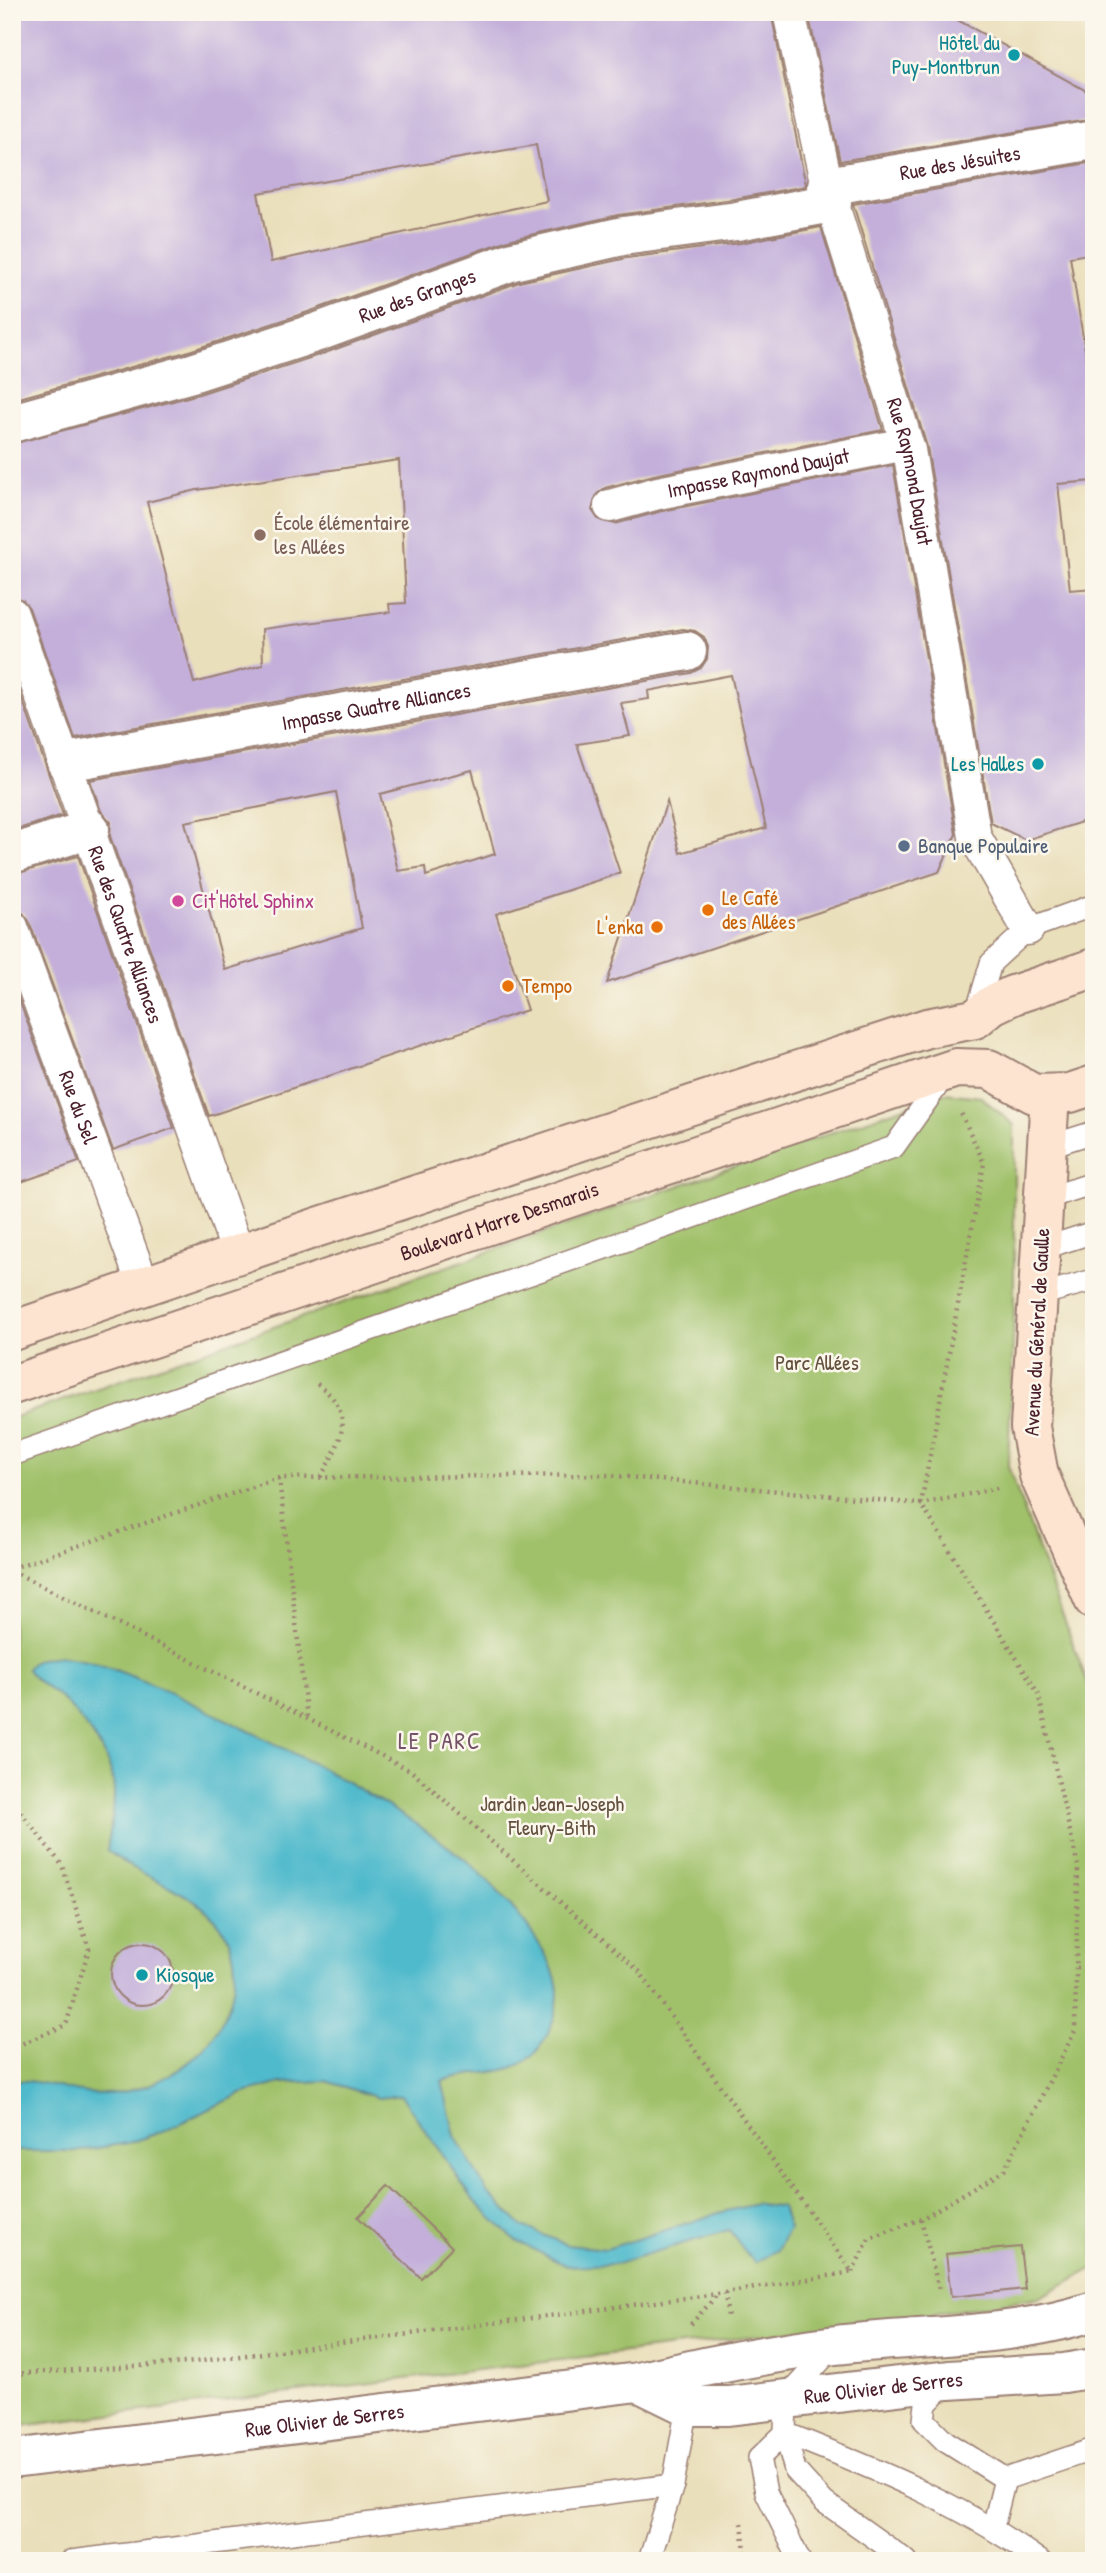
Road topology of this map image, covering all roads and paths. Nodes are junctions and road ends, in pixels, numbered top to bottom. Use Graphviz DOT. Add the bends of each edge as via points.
graph roads {
  1 [pos="789,12"];
  2 [pos="1094,140"];
  3 [pos="830,194"];
  4 [pos="12,423"];
  5 [pos="906,444"];
  6 [pos="610,506"];
  7 [pos="12,614"];
  8 [pos="687,651"];
  9 [pos="66,762"];
  10 [pos="90,829"];
  11 [pos="12,854"];
  12 [pos="1094,905"];
  13 [pos="12,927"];
  14 [pos="1028,929"];
  15 [pos="1094,968"];
  16 [pos="975,1019"];
  17 [pos="960,1071"];
  18 [pos="1094,1085"];
  19 [pos="1049,1094"];
  20 [pos="1094,1132"];
  21 [pos="1047,1147"];
  22 [pos="1094,1183"];
  23 [pos="1044,1199"];
  24 [pos="1094,1232"];
  25 [pos="1041,1249"];
  26 [pos="238,1254"];
  27 [pos="1094,1280"];
  28 [pos="144,1287"];
  29 [pos="1039,1295"];
  30 [pos="12,1331"];
  31 [pos="12,1385"];
  32 [pos="12,1455"];
  33 [pos="279,1479"];
  34 [pos="1005,1486"];
  35 [pos="921,1504"];
  36 [pos="12,1569"];
  37 [pos="1094,1600"];
  38 [pos="307,1717"];
  39 [pos="12,1801"];
  40 [pos="1094,1966"];
  41 [pos="1077,1968"];
  42 [pos="12,2048"];
  43 [pos="921,2219"];
  44 [pos="852,2272"];
  45 [pos="942,2304"];
  46 [pos="1094,2311"];
  47 [pos="835,2345"];
  48 [pos="1094,2368"];
  49 [pos="12,2374"];
  50 [pos="949,2380"];
  51 [pos="638,2382"];
  52 [pos="687,2406"];
  53 [pos="786,2416"];
  54 [pos="1094,2449"];
  55 [pos="12,2459"];
  56 [pos="1004,2479"];
  57 [pos="673,2485"];
  58 [pos="993,2527"];
  59 [pos="242,2541"];
  60 [pos="71,2561"];
  61 [pos="228,2561"];
  62 [pos="649,2561"];
  63 [pos="800,2561"];
  64 [pos="907,2561"];
  65 [pos="1040,2561"];
  1 -- 3 [label="street, Rue Raymond Daujat"];
  2 -- 3 [label="street, Rue des Jésuites"];
  3 -- 4 [label="street, Rue des Granges" via="737,221 624,236 513,261 205,369"];
  3 -- 5 [label="street, Rue Raymond Daujat"];
  5 -- 6 [label="street, Impasse Raymond Daujat"];
  5 -- 14 [label="street, Rue Raymond Daujat" via="975,838"];
  7 -- 9 [label="street, Rue des Quatre Alliances"];
  8 -- 9 [label="street, Impasse Quatre Alliances"];
  9 -- 10 [label="street, Rue des Quatre Alliances"];
  10 -- 11 [label="street"];
  10 -- 26 [label="street, Rue des Quatre Alliances"];
  12 -- 14 [label="lane"];
  13 -- 28 [label="street, Rue du Sel"];
  14 -- 16 [label="lane" via="991,963"];
  15 -- 16 [label="main road" via="1013,995"];
  16 -- 17 [label="main road"];
  16 -- 26 [label="main road" via="914,1032"];
  17 -- 19 [label="main road"];
  17 -- 31 [label="main road, Boulevard Marre Desmarais"];
  17 -- 32 [label="lane" via="936,1088 894,1147"];
  17 -- 35 [label="path" via="948,1085 984,1163"];
  18 -- 19 [label="main road"];
  19 -- 21 [label="main road, Avenue du Général de Gaulle"];
  20 -- 21 [label="lane"];
  21 -- 23 [label="main road, Avenue du Général de Gaulle"];
  22 -- 23 [label="lane"];
  23 -- 25 [label="main road, Avenue du Général de Gaulle"];
  24 -- 25 [label="lane"];
  25 -- 29 [label="main road, Avenue du Général de Gaulle"];
  26 -- 28 [label="main road"];
  27 -- 29 [label="lane"];
  28 -- 30 [label="main road"];
  29 -- 37 [label="main road, Avenue du Général de Gaulle" via="1032,1452"];
  33 -- 35 [label="path" via="606,1475"];
  33 -- 36 [label="path"];
  33 -- 38 [label="path"];
  34 -- 35 [label="path"];
  35 -- 41 [label="path" via="1038,1693 1078,1866"];
  36 -- 38 [label="path"];
  38 -- 44 [label="path" via="410,1770 639,1971"];
  39 -- 42 [label="path" via="62,1865 89,1949 66,2025"];
  40 -- 41 [label="path"];
  41 -- 43 [label="path" via="1075,2031 1004,2170"];
  43 -- 44 [label="path" via="869,2239"];
  43 -- 45 [label="path"];
  44 -- 49 [label="path" via="725,2293 186,2363"];
  46 -- 47 [label="street, Rue Olivier de Serres" via="1057,2323"];
  47 -- 51 [label="street, Rue Olivier de Serres" via="733,2359"];
  47 -- 53 [label="lane"];
  48 -- 50 [label="street, Rue Olivier de Serres"];
  50 -- 53 [label="street, Rue Olivier de Serres"];
  50 -- 56 [label="lane" via="926,2404 924,2420 945,2441"];
  51 -- 52 [label="street, Rue Olivier de Serres"];
  51 -- 55 [label="street, Rue Olivier de Serres"];
  52 -- 53 [label="street, Rue Olivier de Serres" via="728,2406"];
  52 -- 57 [label="lane"];
  53 -- 58 [label="lane" via="881,2471"];
  53 -- 63 [label="lane" via="759,2458 766,2492"];
  53 -- 64 [label="lane" via="795,2470 824,2502"];
  54 -- 56 [label="lane"];
  56 -- 58 [label="lane"];
  57 -- 59 [label="lane"];
  57 -- 62 [label="lane"];
  58 -- 65 [label="lane"];
  59 -- 60 [label="lane"];
  59 -- 61 [label="lane"];
}
